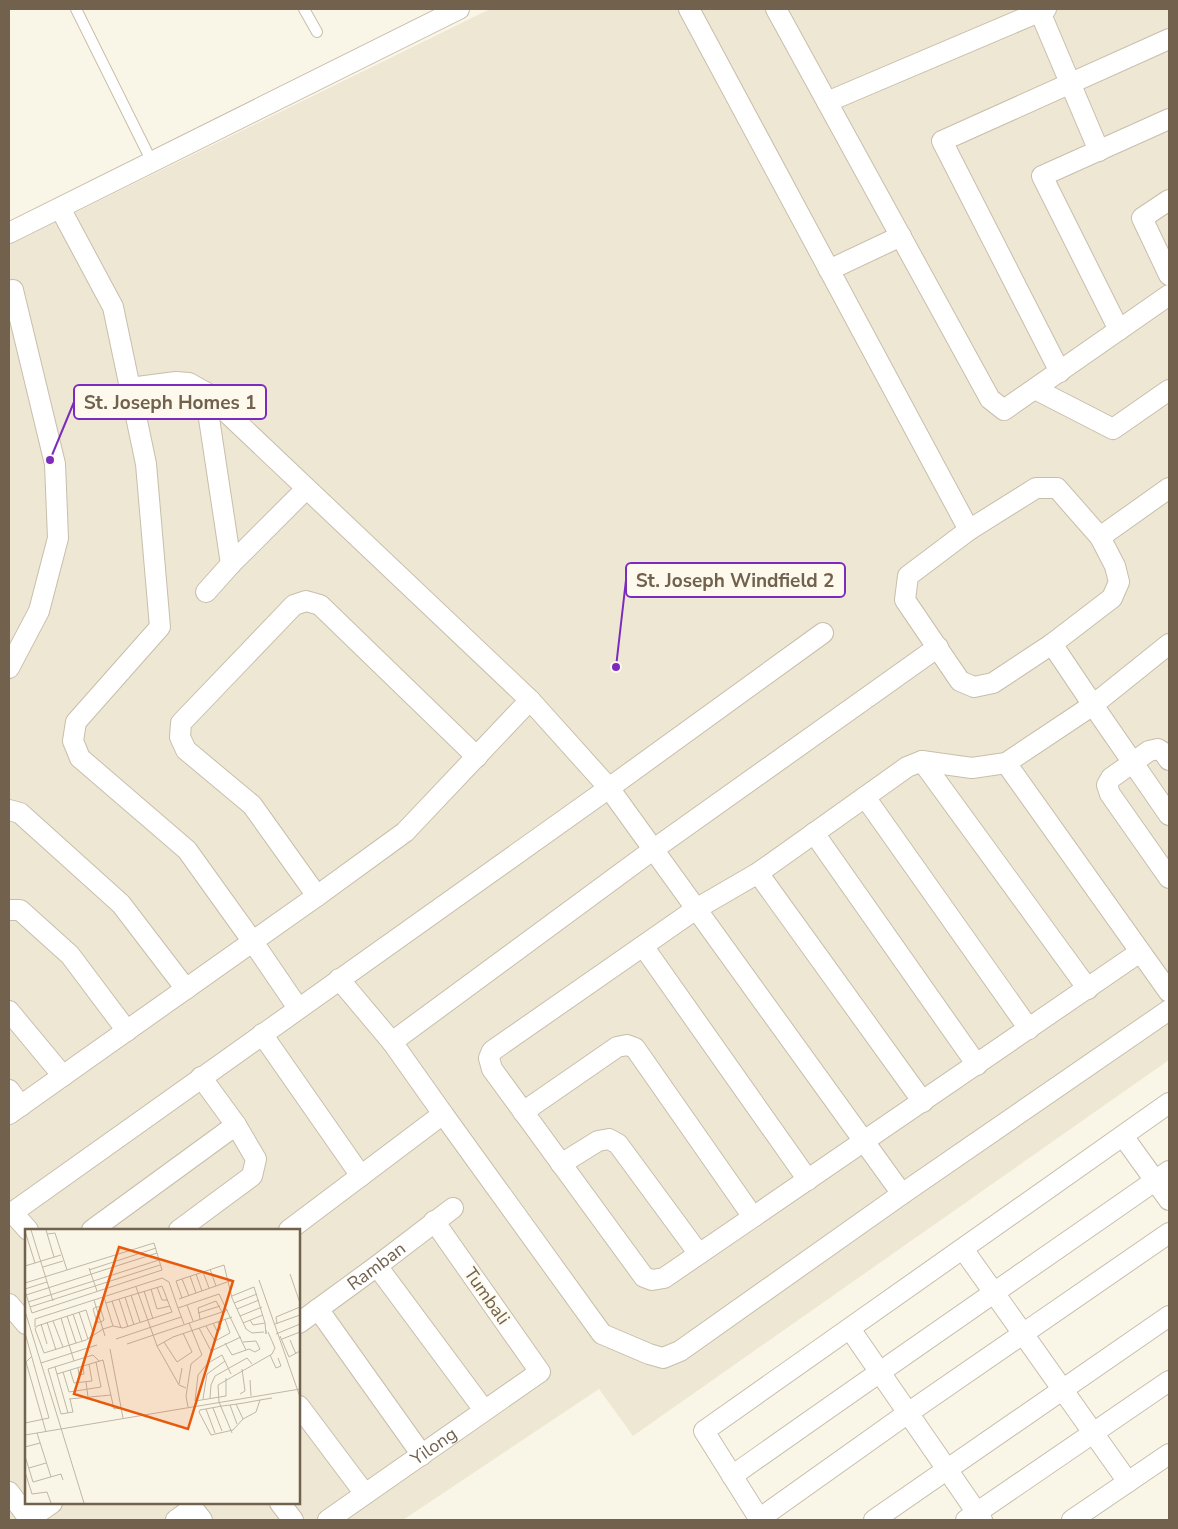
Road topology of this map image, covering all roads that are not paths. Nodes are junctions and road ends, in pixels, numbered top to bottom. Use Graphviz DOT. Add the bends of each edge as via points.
graph roads {
  1 [pos="76,9"];
  2 [pos="304,9"];
  3 [pos="459,9"];
  4 [pos="689,9"];
  5 [pos="776,9"];
  6 [pos="1043,10"];
  7 [pos="316,32"];
  8 [pos="1169,38"];
  9 [pos="1071,83"];
  10 [pos="827,102"];
  11 [pos="1169,119"];
  12 [pos="1099,151"];
  13 [pos="152,162"];
  14 [pos="1169,200"];
  15 [pos="60,208"];
  16 [pos="9,233"];
  17 [pos="900,236"];
  18 [pos="829,270"];
  19 [pos="1169,275"];
  20 [pos="9,292"];
  21 [pos="1169,295"];
  22 [pos="1119,330"];
  23 [pos="1060,372"];
  24 [pos="130,388"];
  25 [pos="1035,388"];
  26 [pos="1169,390"];
  27 [pos="205,392"];
  28 [pos="1169,488"];
  29 [pos="306,489"];
  30 [pos="968,530"];
  31 [pos="1100,537"];
  32 [pos="231,564"];
  33 [pos="206,592"];
  34 [pos="823,632"];
  35 [pos="1052,644"];
  36 [pos="1169,644"];
  37 [pos="938,647"];
  38 [pos="9,668"];
  39 [pos="530,700"];
  40 [pos="1093,706"];
  41 [pos="477,757"];
  42 [pos="1169,760"];
  43 [pos="922,761"];
  44 [pos="1133,762"];
  45 [pos="1006,763"];
  46 [pos="609,788"];
  47 [pos="865,797"];
  48 [pos="9,810"];
  49 [pos="1169,815"];
  50 [pos="814,833"];
  51 [pos="654,849"];
  52 [pos="758,873"];
  53 [pos="1169,878"];
  54 [pos="317,896"];
  55 [pos="696,909"];
  56 [pos="9,910"];
  57 [pos="253,942"];
  58 [pos="642,946"];
  59 [pos="1140,952"];
  60 [pos="339,979"];
  61 [pos="186,989"];
  62 [pos="1088,989"];
  63 [pos="1169,992"];
  64 [pos="298,1008"];
  65 [pos="1169,1010"];
  66 [pos="9,1011"];
  67 [pos="1029,1029"];
  68 [pos="127,1031"];
  69 [pos="262,1034"];
  70 [pos="392,1042"];
  71 [pos="977,1065"];
  72 [pos="63,1076"];
  73 [pos="201,1077"];
  74 [pos="923,1102"];
  75 [pos="13,1103"];
  76 [pos="1169,1103"];
  77 [pos="523,1112"];
  78 [pos="443,1114"];
  79 [pos="236,1126"];
  80 [pos="1123,1136"];
  81 [pos="865,1142"];
  82 [pos="561,1164"];
  83 [pos="361,1176"];
  84 [pos="1162,1176"];
  85 [pos="808,1180"];
  86 [pos="902,1194"];
  87 [pos="1169,1200"];
  88 [pos="453,1208"];
  89 [pos="11,1214"];
  90 [pos="754,1217"];
  91 [pos="434,1221"];
  92 [pos="27,1229"];
  93 [pos="93,1229"];
  94 [pos="180,1229"];
  95 [pos="290,1229"];
  96 [pos="1169,1233"];
  97 [pos="963,1249"];
  98 [pos="699,1254"];
  99 [pos="377,1266"];
  100 [pos="994,1294"];
  101 [pos="9,1304"];
  102 [pos="318,1309"];
  103 [pos="1169,1316"];
  104 [pos="300,1322"];
  105 [pos="25,1323"];
  106 [pos="850,1329"];
  107 [pos="1023,1334"];
  108 [pos="540,1372"];
  109 [pos="880,1372"];
  110 [pos="1169,1381"];
  111 [pos="1062,1390"];
  112 [pos="300,1407"];
  113 [pos="484,1410"];
  114 [pos="908,1414"];
  115 [pos="1093,1434"];
  116 [pos="422,1454"];
  117 [pos="1169,1454"];
  118 [pos="947,1470"];
  119 [pos="732,1476"];
  120 [pos="1128,1482"];
  121 [pos="9,1492"];
  122 [pos="365,1494"];
  123 [pos="51,1504"];
  124 [pos="281,1504"];
  125 [pos="195,1510"];
  126 [pos="975,1518"];
  127 [pos="29,1520"];
  128 [pos="176,1520"];
  129 [pos="293,1520"];
  130 [pos="328,1520"];
  131 [pos="759,1520"];
  132 [pos="874,1520"];
  133 [pos="1072,1520"];
  1 -- 13 [label="lane"];
  2 -- 7 [label="lane"];
  3 -- 13 [label="street"];
  4 -- 18 [label="street"];
  5 -- 10 [label="street"];
  6 -- 9 [label="street"];
  6 -- 10 [label="street"];
  8 -- 9 [label="street"];
  9 -- 12 [label="street"];
  9 -- 23 [label="street" via="942,141"];
  10 -- 17 [label="street"];
  11 -- 12 [label="street"];
  12 -- 22 [label="street" via="1042,176"];
  13 -- 15 [label="street"];
  14 -- 19 [label="street" via="1142,218"];
  15 -- 16 [label="street"];
  15 -- 24 [label="street" via="113,307"];
  17 -- 18 [label="street"];
  17 -- 25 [label="street" via="990,399 1004,410"];
  18 -- 30 [label="street"];
  20 -- 38 [label="street" via="12,290 55,464 58,538 39,611"];
  21 -- 22 [label="street"];
  22 -- 23 [label="street"];
  23 -- 25 [label="street"];
  24 -- 27 [label="street" via="176,382 189,383"];
  24 -- 57 [label="street" via="146,464 160,627 76,722 73,741 80,758 187,850"];
  25 -- 26 [label="street" via="1113,428"];
  27 -- 29 [label="street"];
  27 -- 32 [label="street"];
  28 -- 31 [label="street"];
  29 -- 32 [label="street"];
  29 -- 39 [label="street"];
  30 -- 31 [label="street" via="1036,488 1057,488"];
  30 -- 37 [label="street" via="908,576 905,600"];
  31 -- 35 [label="street" via="1115,566 1119,582 1112,598"];
  32 -- 33 [label="street"];
  34 -- 46 [label="street"];
  35 -- 37 [label="street" via="993,683 974,686 960,681"];
  35 -- 40 [label="street"];
  36 -- 40 [label="street"];
  37 -- 51 [label="street"];
  39 -- 41 [label="street"];
  39 -- 46 [label="street"];
  40 -- 44 [label="street"];
  40 -- 45 [label="street"];
  41 -- 54 [label="street" via="405,832"];
  41 -- 54 [label="street" via="320,604 306,601 294,605 181,723 180,737 186,750 252,805"];
  42 -- 44 [label="street" via="1158,749"];
  43 -- 45 [label="street" via="972,768"];
  43 -- 47 [label="street" via="907,767"];
  43 -- 62 [label="street"];
  44 -- 49 [label="street"];
  44 -- 53 [label="street" via="1111,778 1107,786"];
  45 -- 59 [label="street"];
  46 -- 51 [label="street"];
  46 -- 60 [label="street"];
  47 -- 50 [label="street"];
  47 -- 67 [label="street"];
  48 -- 61 [label="street" via="20,813 121,904"];
  50 -- 52 [label="street"];
  50 -- 71 [label="street"];
  51 -- 55 [label="street"];
  51 -- 70 [label="street"];
  52 -- 55 [label="street"];
  52 -- 74 [label="street"];
  54 -- 57 [label="street"];
  55 -- 58 [label="street"];
  55 -- 81 [label="street"];
  56 -- 68 [label="street" via="20,910 70,955"];
  57 -- 61 [label="street"];
  57 -- 64 [label="street"];
  58 -- 77 [label="street" via="492,1051 489,1058 492,1069"];
  58 -- 85 [label="street"];
  59 -- 62 [label="street"];
  59 -- 63 [label="street"];
  60 -- 64 [label="street"];
  60 -- 70 [label="street"];
  61 -- 68 [label="street"];
  62 -- 67 [label="street"];
  64 -- 69 [label="street"];
  65 -- 86 [label="street"];
  66 -- 72 [label="street"];
  67 -- 71 [label="street"];
  68 -- 72 [label="street"];
  69 -- 73 [label="street"];
  69 -- 83 [label="street"];
  70 -- 78 [label="street"];
  71 -- 74 [label="street"];
  72 -- 75 [label="street"];
  73 -- 79 [label="street"];
  73 -- 89 [label="street"];
  74 -- 81 [label="street"];
  76 -- 80 [label="street"];
  77 -- 82 [label="street"];
  77 -- 90 [label="street" via="617,1047 627,1045 635,1048"];
  78 -- 83 [label="street"];
  78 -- 86 [label="street" via="602,1334 663,1358 680,1351"];
  79 -- 93 [label="street"];
  79 -- 94 [label="street" via="256,1158 252,1176"];
  80 -- 84 [label="street"];
  80 -- 97 [label="street"];
  81 -- 85 [label="street"];
  81 -- 86 [label="street"];
  82 -- 98 [label="street" via="598,1141 609,1139 618,1144"];
  82 -- 98 [label="street" via="644,1277 652,1280 664,1278"];
  83 -- 95 [label="street"];
  84 -- 87 [label="street"];
  84 -- 100 [label="street"];
  85 -- 90 [label="street"];
  88 -- 91 [label="street, Ramban"];
  89 -- 92 [label="street"];
  90 -- 98 [label="street"];
  91 -- 99 [label="street, Ramban"];
  91 -- 108 [label="street, Tumbali"];
  96 -- 107 [label="street"];
  97 -- 100 [label="street"];
  97 -- 106 [label="street"];
  99 -- 102 [label="street, Ramban"];
  99 -- 113 [label="street"];
  100 -- 107 [label="street"];
  100 -- 109 [label="street"];
  101 -- 105 [label="street"];
  102 -- 104 [label="street, Ramban"];
  102 -- 116 [label="street"];
  103 -- 111 [label="street"];
  106 -- 109 [label="street"];
  106 -- 119 [label="street" via="704,1431"];
  107 -- 111 [label="street"];
  107 -- 114 [label="street"];
  108 -- 113 [label="street, Yilong"];
  109 -- 114 [label="street"];
  109 -- 119 [label="street"];
  110 -- 115 [label="street"];
  111 -- 115 [label="street"];
  111 -- 118 [label="street"];
  112 -- 122 [label="street"];
  113 -- 116 [label="street, Yilong"];
  114 -- 118 [label="street"];
  114 -- 131 [label="street"];
  115 -- 120 [label="street"];
  115 -- 126 [label="street"];
  116 -- 122 [label="street, Yilong"];
  117 -- 120 [label="street"];
  118 -- 126 [label="street"];
  118 -- 132 [label="street"];
  119 -- 131 [label="street"];
  120 -- 133 [label="street"];
  121 -- 127 [label="street"];
  122 -- 130 [label="street, Yilong"];
  123 -- 127 [label="street"];
  124 -- 129 [label="street"];
  125 -- 128 [label="street"];
}
